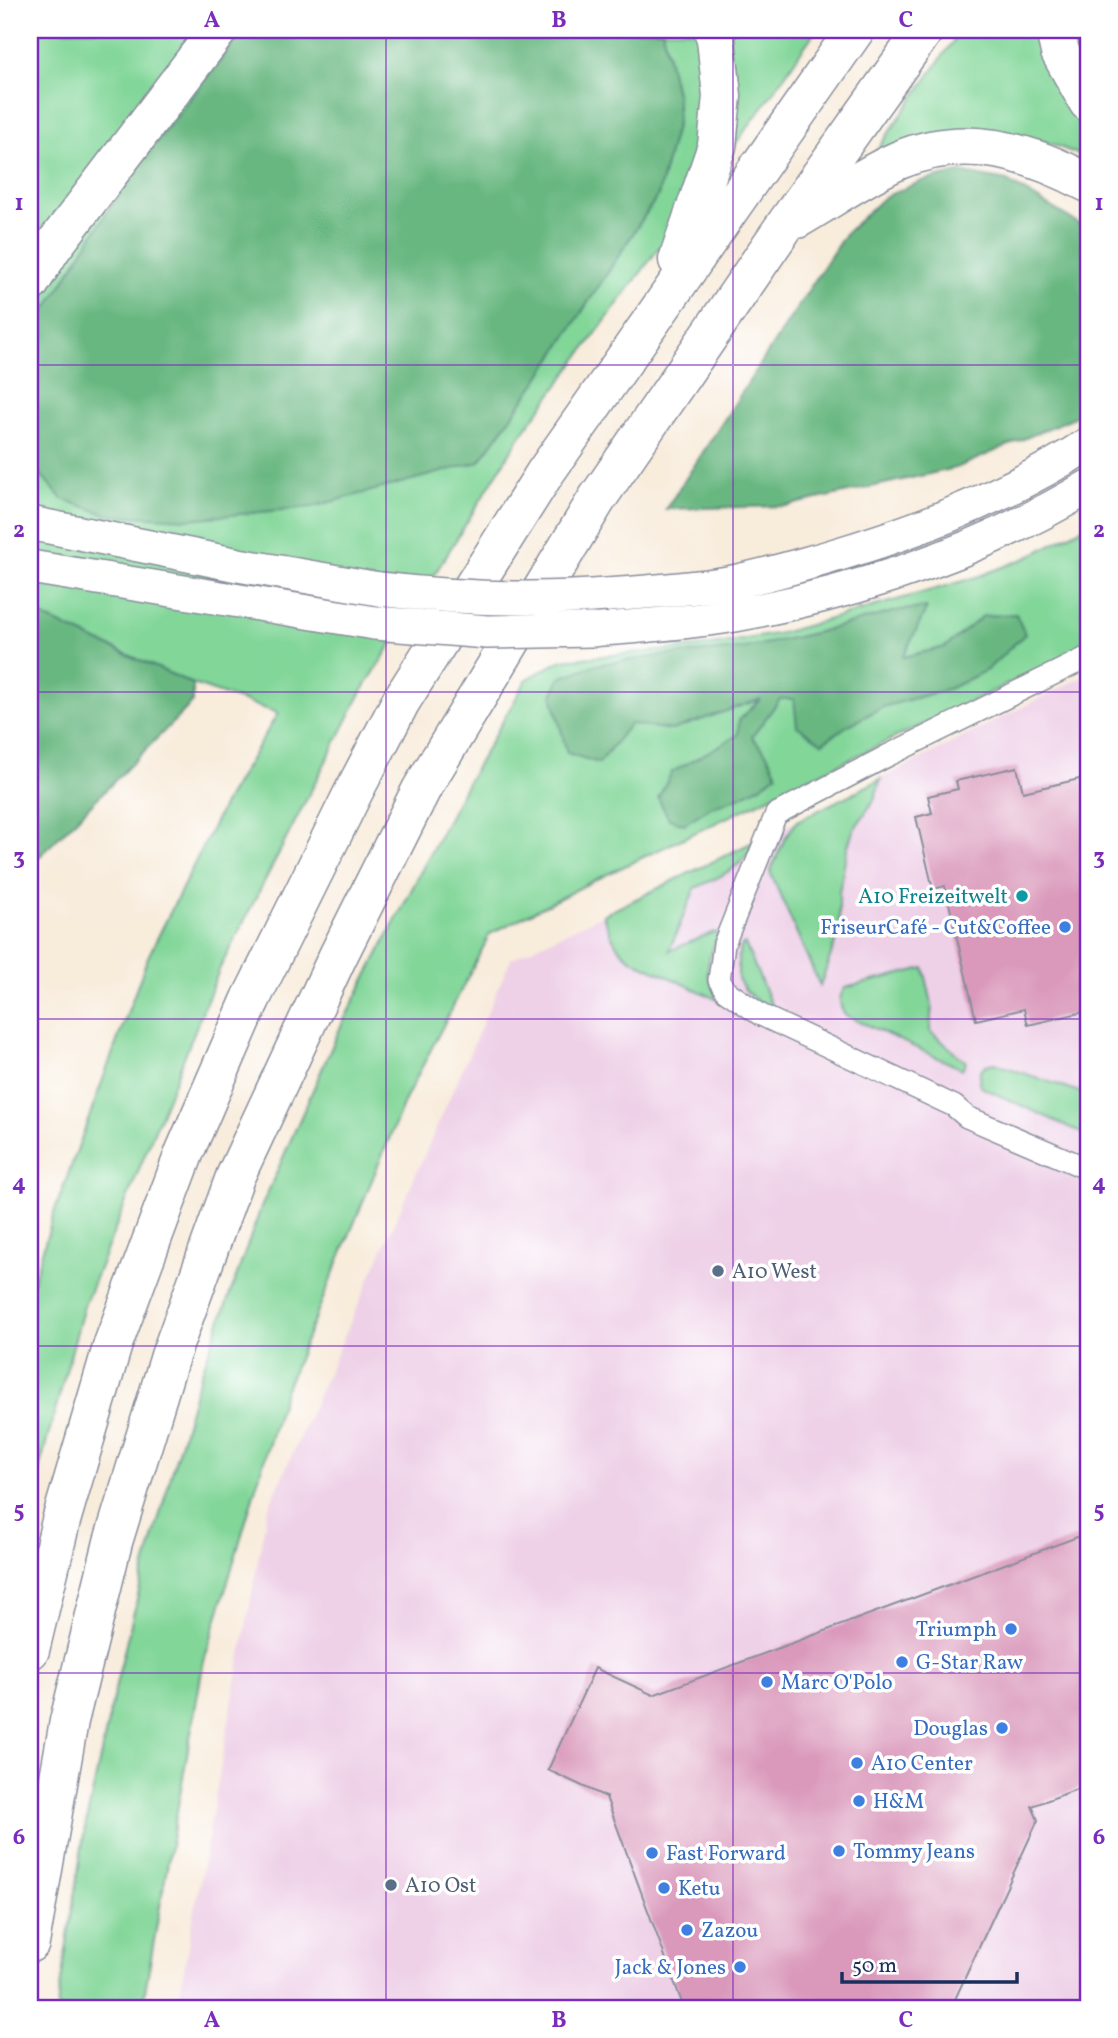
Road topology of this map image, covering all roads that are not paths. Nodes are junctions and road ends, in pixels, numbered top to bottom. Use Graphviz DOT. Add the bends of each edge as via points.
graph roads {
  1 [pos="218,30"];
  2 [pos="713,30"];
  3 [pos="855,30"];
  4 [pos="924,30"];
  5 [pos="1055,30"];
  6 [pos="1088,102"];
  7 [pos="1088,183"];
  8 [pos="783,228"];
  9 [pos="30,283"];
  10 [pos="662,305"];
  11 [pos="1088,444"];
  12 [pos="1088,487"];
  13 [pos="30,523"];
  14 [pos="30,567"];
  15 [pos="1088,657"];
  16 [pos="1088,1169"];
  17 [pos="30,1650"];
  18 [pos="30,1943"];
  1 -- 9 [label="highway"];
  2 -- 10 [label="highway" via="722,96 717,146"];
  3 -- 10 [label="highway"];
  4 -- 8 [label="highway"];
  5 -- 6 [label="highway" via="1060,52"];
  7 -- 8 [label="highway" via="1034,157 1005,149 949,146 900,160"];
  8 -- 18 [label="highway" via="597,499 421,790 235,1177 170,1356 113,1542 69,1721"];
  10 -- 17 [label="highway" via="545,473 401,701 251,999 185,1151 113,1344 61,1521"];
  11 -- 13 [label="main road, bridge" via="995,496 893,538 729,583 607,595 503,599 426,595 238,565"];
  12 -- 14 [label="main road, bridge" via="972,547 807,600 705,619 592,630 487,632 375,623"];
  15 -- 16 [label="street" via="776,814 724,944 719,980 726,991 761,1016 954,1106 967,1117"];
}
